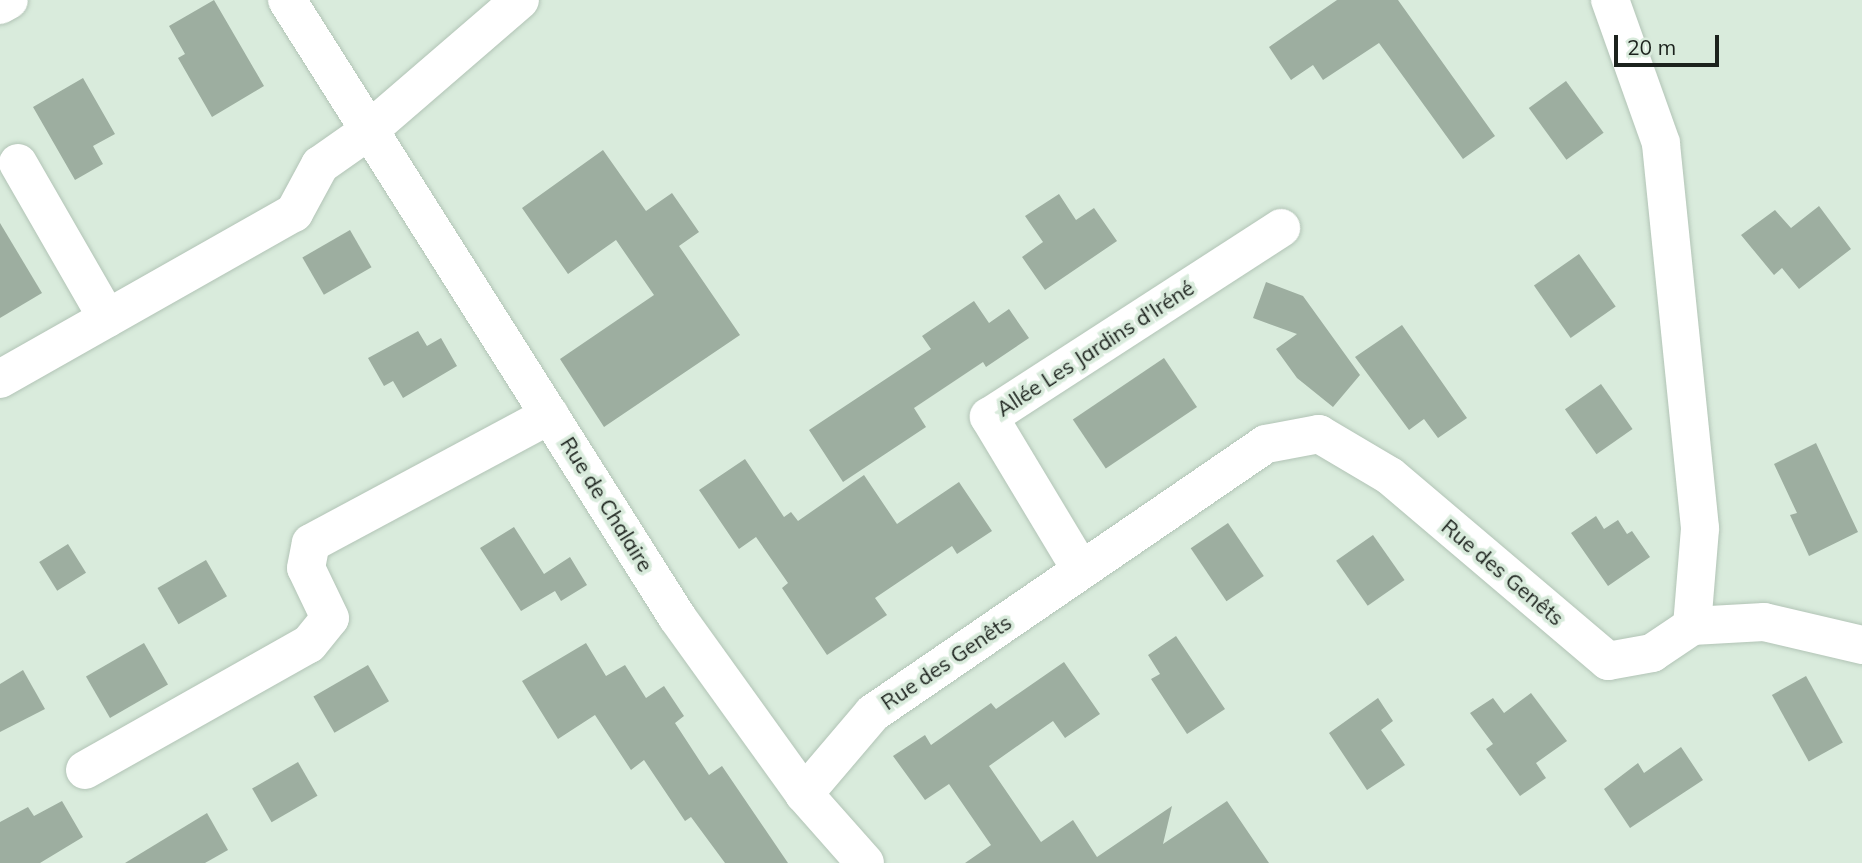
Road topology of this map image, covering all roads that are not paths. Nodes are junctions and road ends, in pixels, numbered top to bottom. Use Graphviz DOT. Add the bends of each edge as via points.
graph roads {
  1 [pos="9,0"];
  2 [pos="287,0"];
  3 [pos="520,0"];
  4 [pos="1610,0"];
  5 [pos="0,5"];
  6 [pos="367,132"];
  7 [pos="18,163"];
  8 [pos="1281,228"];
  9 [pos="107,318"];
  10 [pos="0,379"];
  11 [pos="550,415"];
  12 [pos="1081,570"];
  13 [pos="1692,626"];
  14 [pos="1862,645"];
  15 [pos="85,770"];
  16 [pos="804,794"];
  17 [pos="864,863"];
  1 -- 5 [label="street"];
  2 -- 6 [label="street, Rue de Chalaire"];
  3 -- 6 [label="street"];
  4 -- 13 [label="street" via="1661,143 1700,528"];
  6 -- 9 [label="street" via="320,166 294,213"];
  6 -- 11 [label="street, Rue de Chalaire"];
  7 -- 9 [label="street"];
  8 -- 12 [label="street, Allée Les Jardins d'Iréné" via="989,417"];
  9 -- 10 [label="street"];
  11 -- 15 [label="street" via="311,543 306,568 330,618 309,644"];
  11 -- 16 [label="street, Rue de Chalaire" via="677,617"];
  12 -- 13 [label="street, Rue des Genêts" via="1266,443 1319,434 1390,476 1608,661 1652,653"];
  12 -- 16 [label="street, Rue des Genêts" via="873,713"];
  13 -- 14 [label="street" via="1764,622"];
  16 -- 17 [label="street, Rue de Chalaire"];
}
